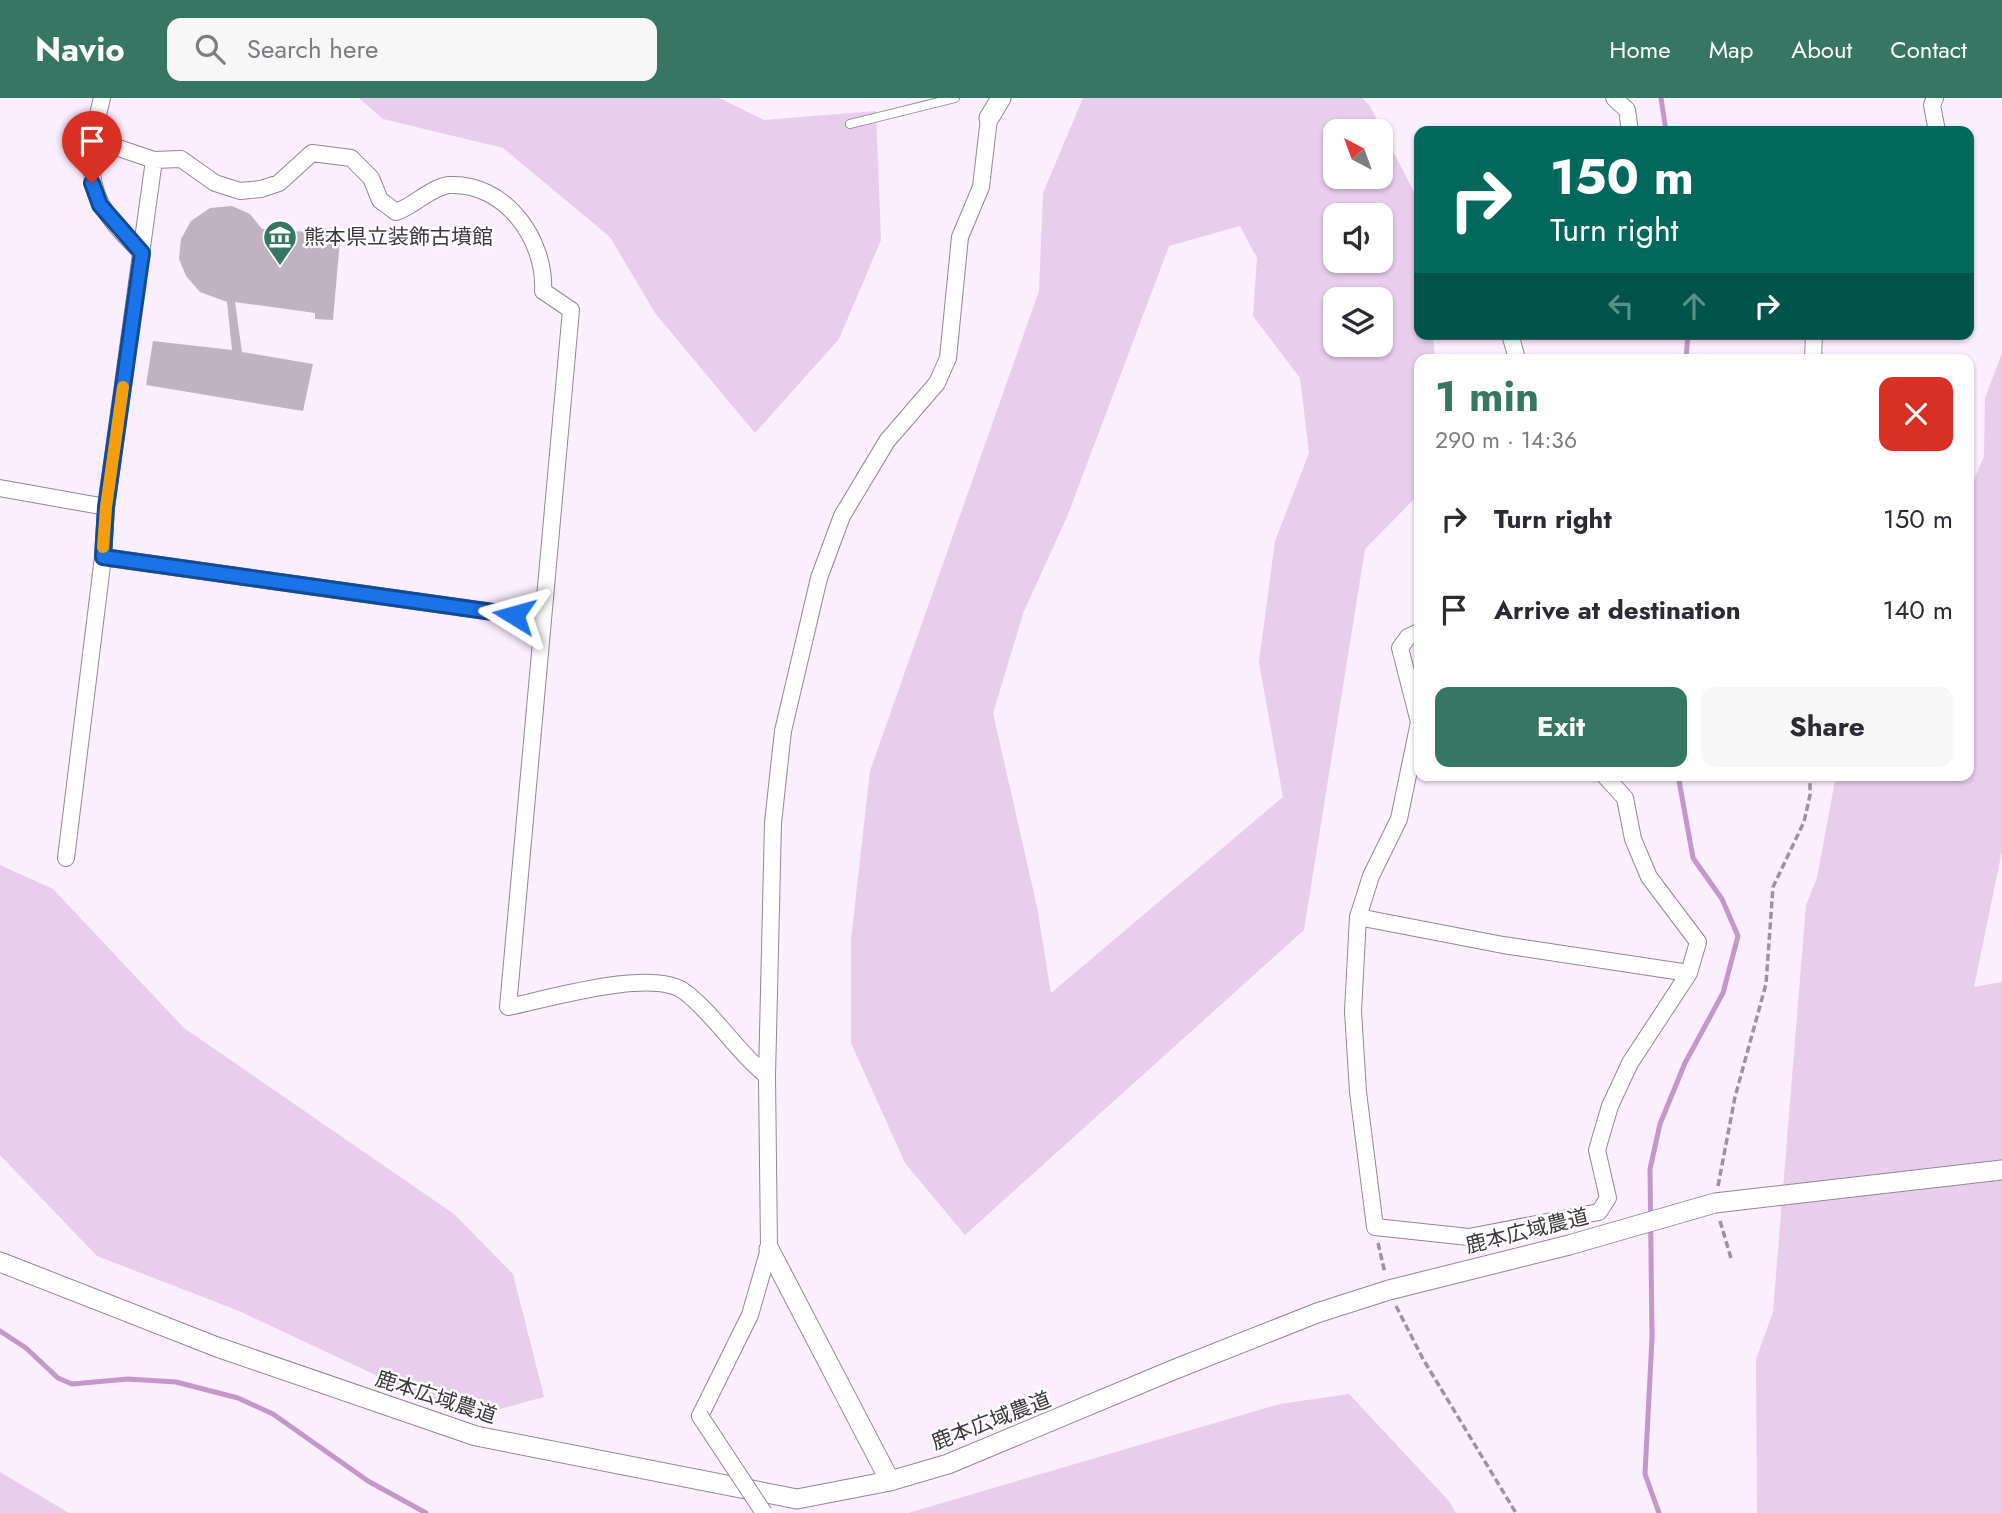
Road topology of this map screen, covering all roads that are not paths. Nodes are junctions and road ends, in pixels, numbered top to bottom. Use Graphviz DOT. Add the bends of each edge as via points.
graph roads {
  1 [pos="955,98"];
  2 [pos="1001,98"];
  3 [pos="1614,98"];
  4 [pos="1935,98"];
  5 [pos="97,99"];
  6 [pos="989,118"];
  7 [pos="850,124"];
  8 [pos="1629,126"];
  9 [pos="1936,126"];
  10 [pos="92,139"];
  11 [pos="154,160"];
  12 [pos="142,253"];
  13 [pos="0,488"];
  14 [pos="106,507"];
  15 [pos="103,557"];
  16 [pos="542,618"];
  17 [pos="1414,634"];
  18 [pos="1414,703"];
  19 [pos="1414,746"];
  20 [pos="1609,781"];
  21 [pos="66,858"];
  22 [pos="1358,917"];
  23 [pos="1689,973"];
  24 [pos="767,1076"];
  25 [pos="2002,1170"];
  26 [pos="769,1249"];
  27 [pos="0,1262"];
  28 [pos="890,1481"];
  29 [pos="764,1513"];
  1 -- 7 [label="lane"];
  2 -- 6 [label="street"];
  3 -- 8 [label="street" via="1627,110"];
  4 -- 9 [label="street"];
  5 -- 10 [label="street"];
  6 -- 24 [label="street" via="981,187 960,237 948,358 937,383 887,441 842,516 819,578 786,718 773,823"];
  10 -- 11 [label="street"];
  10 -- 12 [label="street" via="90,173 100,205"];
  11 -- 12 [label="street"];
  11 -- 16 [label="street" via="181,159 215,183 240,191 279,183 312,153 351,158 371,178 380,200 396,212 450,185 487,192 513,209 534,242 544,274 543,291 571,310"];
  12 -- 14 [label="street"];
  13 -- 14 [label="street"];
  14 -- 15 [label="street"];
  15 -- 16 [label="street"];
  15 -- 21 [label="street"];
  16 -- 24 [label="street" via="508,1007 624,985 672,984"];
  17 -- 18 [label="street" via="1400,649"];
  19 -- 22 [label="street" via="1399,819 1371,876"];
  20 -- 23 [label="street" via="1625,798 1633,839 1649,877 1698,942"];
  22 -- 23 [label="street"];
  22 -- 23 [label="street" via="1353,1011 1374,1227 1469,1237 1599,1212 1608,1198 1597,1150 1610,1106 1630,1063"];
  24 -- 26 [label="street"];
  25 -- 28 [label="street, 鹿本広域農道" via="1715,1203 1389,1290 1317,1313 948,1464"];
  26 -- 28 [label="street"];
  26 -- 29 [label="street, bridge" via="750,1315 700,1416"];
  27 -- 28 [label="street, 鹿本広域農道" via="217,1347 476,1436 797,1499"];
}
